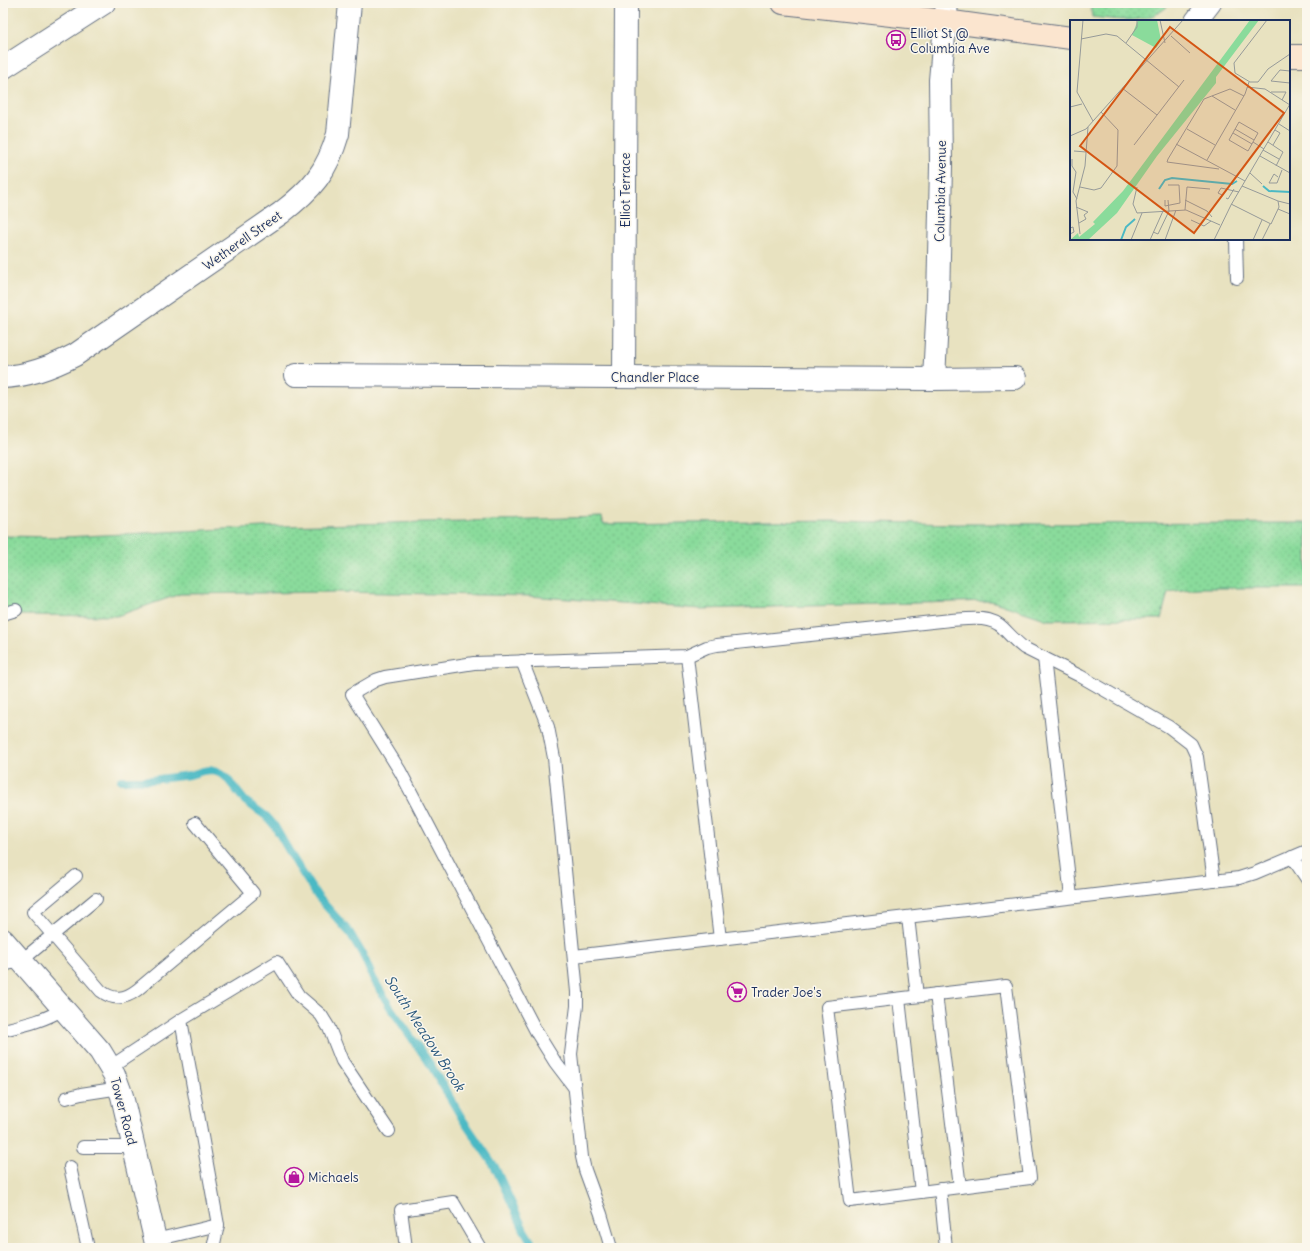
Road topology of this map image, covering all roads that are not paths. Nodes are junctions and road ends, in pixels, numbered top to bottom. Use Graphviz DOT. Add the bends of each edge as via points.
graph roads {
  1 [pos="350,3"];
  2 [pos="626,3"];
  3 [pos="783,3"];
  4 [pos="1210,3"];
  5 [pos="96,5"];
  6 [pos="946,12"];
  7 [pos="1197,20"];
  8 [pos="1070,38"];
  9 [pos="1290,56"];
  10 [pos="1307,56"];
  11 [pos="3,68"];
  12 [pos="1236,240"];
  13 [pos="1237,278"];
  14 [pos="296,375"];
  15 [pos="3,377"];
  16 [pos="624,377"];
  17 [pos="1015,378"];
  18 [pos="934,379"];
  19 [pos="16,610"];
  20 [pos="3,614"];
  21 [pos="687,656"];
  22 [pos="1044,658"];
  23 [pos="522,661"];
  24 [pos="195,823"];
  25 [pos="1307,851"];
  26 [pos="1292,857"];
  27 [pos="76,876"];
  28 [pos="1307,879"];
  29 [pos="1214,881"];
  30 [pos="1071,898"];
  31 [pos="96,899"];
  32 [pos="908,917"];
  33 [pos="53,935"];
  34 [pos="720,939"];
  35 [pos="3,940"];
  36 [pos="574,956"];
  37 [pos="12,963"];
  38 [pos="936,994"];
  39 [pos="917,996"];
  40 [pos="899,999"];
  41 [pos="63,1009"];
  42 [pos="181,1020"];
  43 [pos="3,1030"];
  44 [pos="110,1067"];
  45 [pos="120,1088"];
  46 [pos="574,1088"];
  47 [pos="66,1098"];
  48 [pos="389,1131"];
  49 [pos="83,1147"];
  50 [pos="134,1148"];
  51 [pos="70,1166"];
  52 [pos="960,1186"];
  53 [pos="940,1189"];
  54 [pos="921,1192"];
  55 [pos="218,1225"];
  56 [pos="156,1244"];
  57 [pos="88,1248"];
  58 [pos="213,1248"];
  59 [pos="406,1248"];
  60 [pos="480,1248"];
  61 [pos="611,1248"];
  62 [pos="946,1248"];
  1 -- 15 [label="street, Wetherell Street" via="338,134 327,165 309,189 281,212 75,355 27,374"];
  2 -- 16 [label="street, Elliot Terrace"];
  3 -- 6 [label="street"];
  4 -- 7 [label="street"];
  5 -- 11 [label="street"];
  6 -- 8 [label="street"];
  6 -- 18 [label="street, Columbia Avenue" via="940,88 938,301"];
  9 -- 10 [label="street"];
  12 -- 13 [label="lane"];
  14 -- 16 [label="street, Chandler Place"];
  16 -- 18 [label="street, Chandler Place"];
  17 -- 18 [label="street, Chandler Place"];
  19 -- 20 [label="lane"];
  21 -- 22 [label="lane" via="717,645 970,618 989,620 1002,626 1018,644"];
  21 -- 23 [label="lane"];
  21 -- 34 [label="lane"];
  22 -- 29 [label="lane" via="1120,698 1169,727 1191,744 1197,757"];
  22 -- 30 [label="lane"];
  23 -- 36 [label="lane" via="543,713 551,742"];
  23 -- 46 [label="lane" via="462,664 385,677 352,694 400,771 537,1032"];
  24 -- 33 [label="lane" via="253,892 137,990 122,998 105,994"];
  25 -- 26 [label="lane"];
  26 -- 28 [label="lane"];
  26 -- 29 [label="lane" via="1247,876"];
  27 -- 33 [label="lane" via="33,912"];
  29 -- 30 [label="lane"];
  30 -- 32 [label="lane"];
  31 -- 33 [label="lane"];
  32 -- 34 [label="lane"];
  32 -- 39 [label="lane"];
  33 -- 37 [label="lane"];
  34 -- 36 [label="lane"];
  35 -- 37 [label="street, Tower Road"];
  36 -- 46 [label="lane" via="578,1006 571,1054"];
  37 -- 41 [label="street, Tower Road"];
  38 -- 39 [label="lane"];
  38 -- 52 [label="lane"];
  38 -- 52 [label="lane" via="1006,986 1030,1178"];
  39 -- 40 [label="lane"];
  40 -- 54 [label="lane"];
  40 -- 54 [label="lane" via="827,1007 850,1200"];
  41 -- 43 [label="lane" via="34,1023"];
  41 -- 44 [label="street, Tower Road"];
  42 -- 44 [label="lane"];
  42 -- 48 [label="lane" via="277,962 299,996 321,1015 342,1061"];
  42 -- 55 [label="lane"];
  44 -- 45 [label="street, Tower Road"];
  45 -- 47 [label="lane"];
  45 -- 50 [label="street, Tower Road"];
  46 -- 61 [label="lane" via="583,1163"];
  49 -- 50 [label="lane"];
  50 -- 56 [label="street, Tower Road"];
  51 -- 57 [label="lane"];
  52 -- 53 [label="lane"];
  53 -- 54 [label="lane"];
  53 -- 62 [label="lane"];
  55 -- 56 [label="lane"];
  55 -- 58 [label="lane"];
  59 -- 60 [label="lane" via="401,1210 453,1202"];
}
